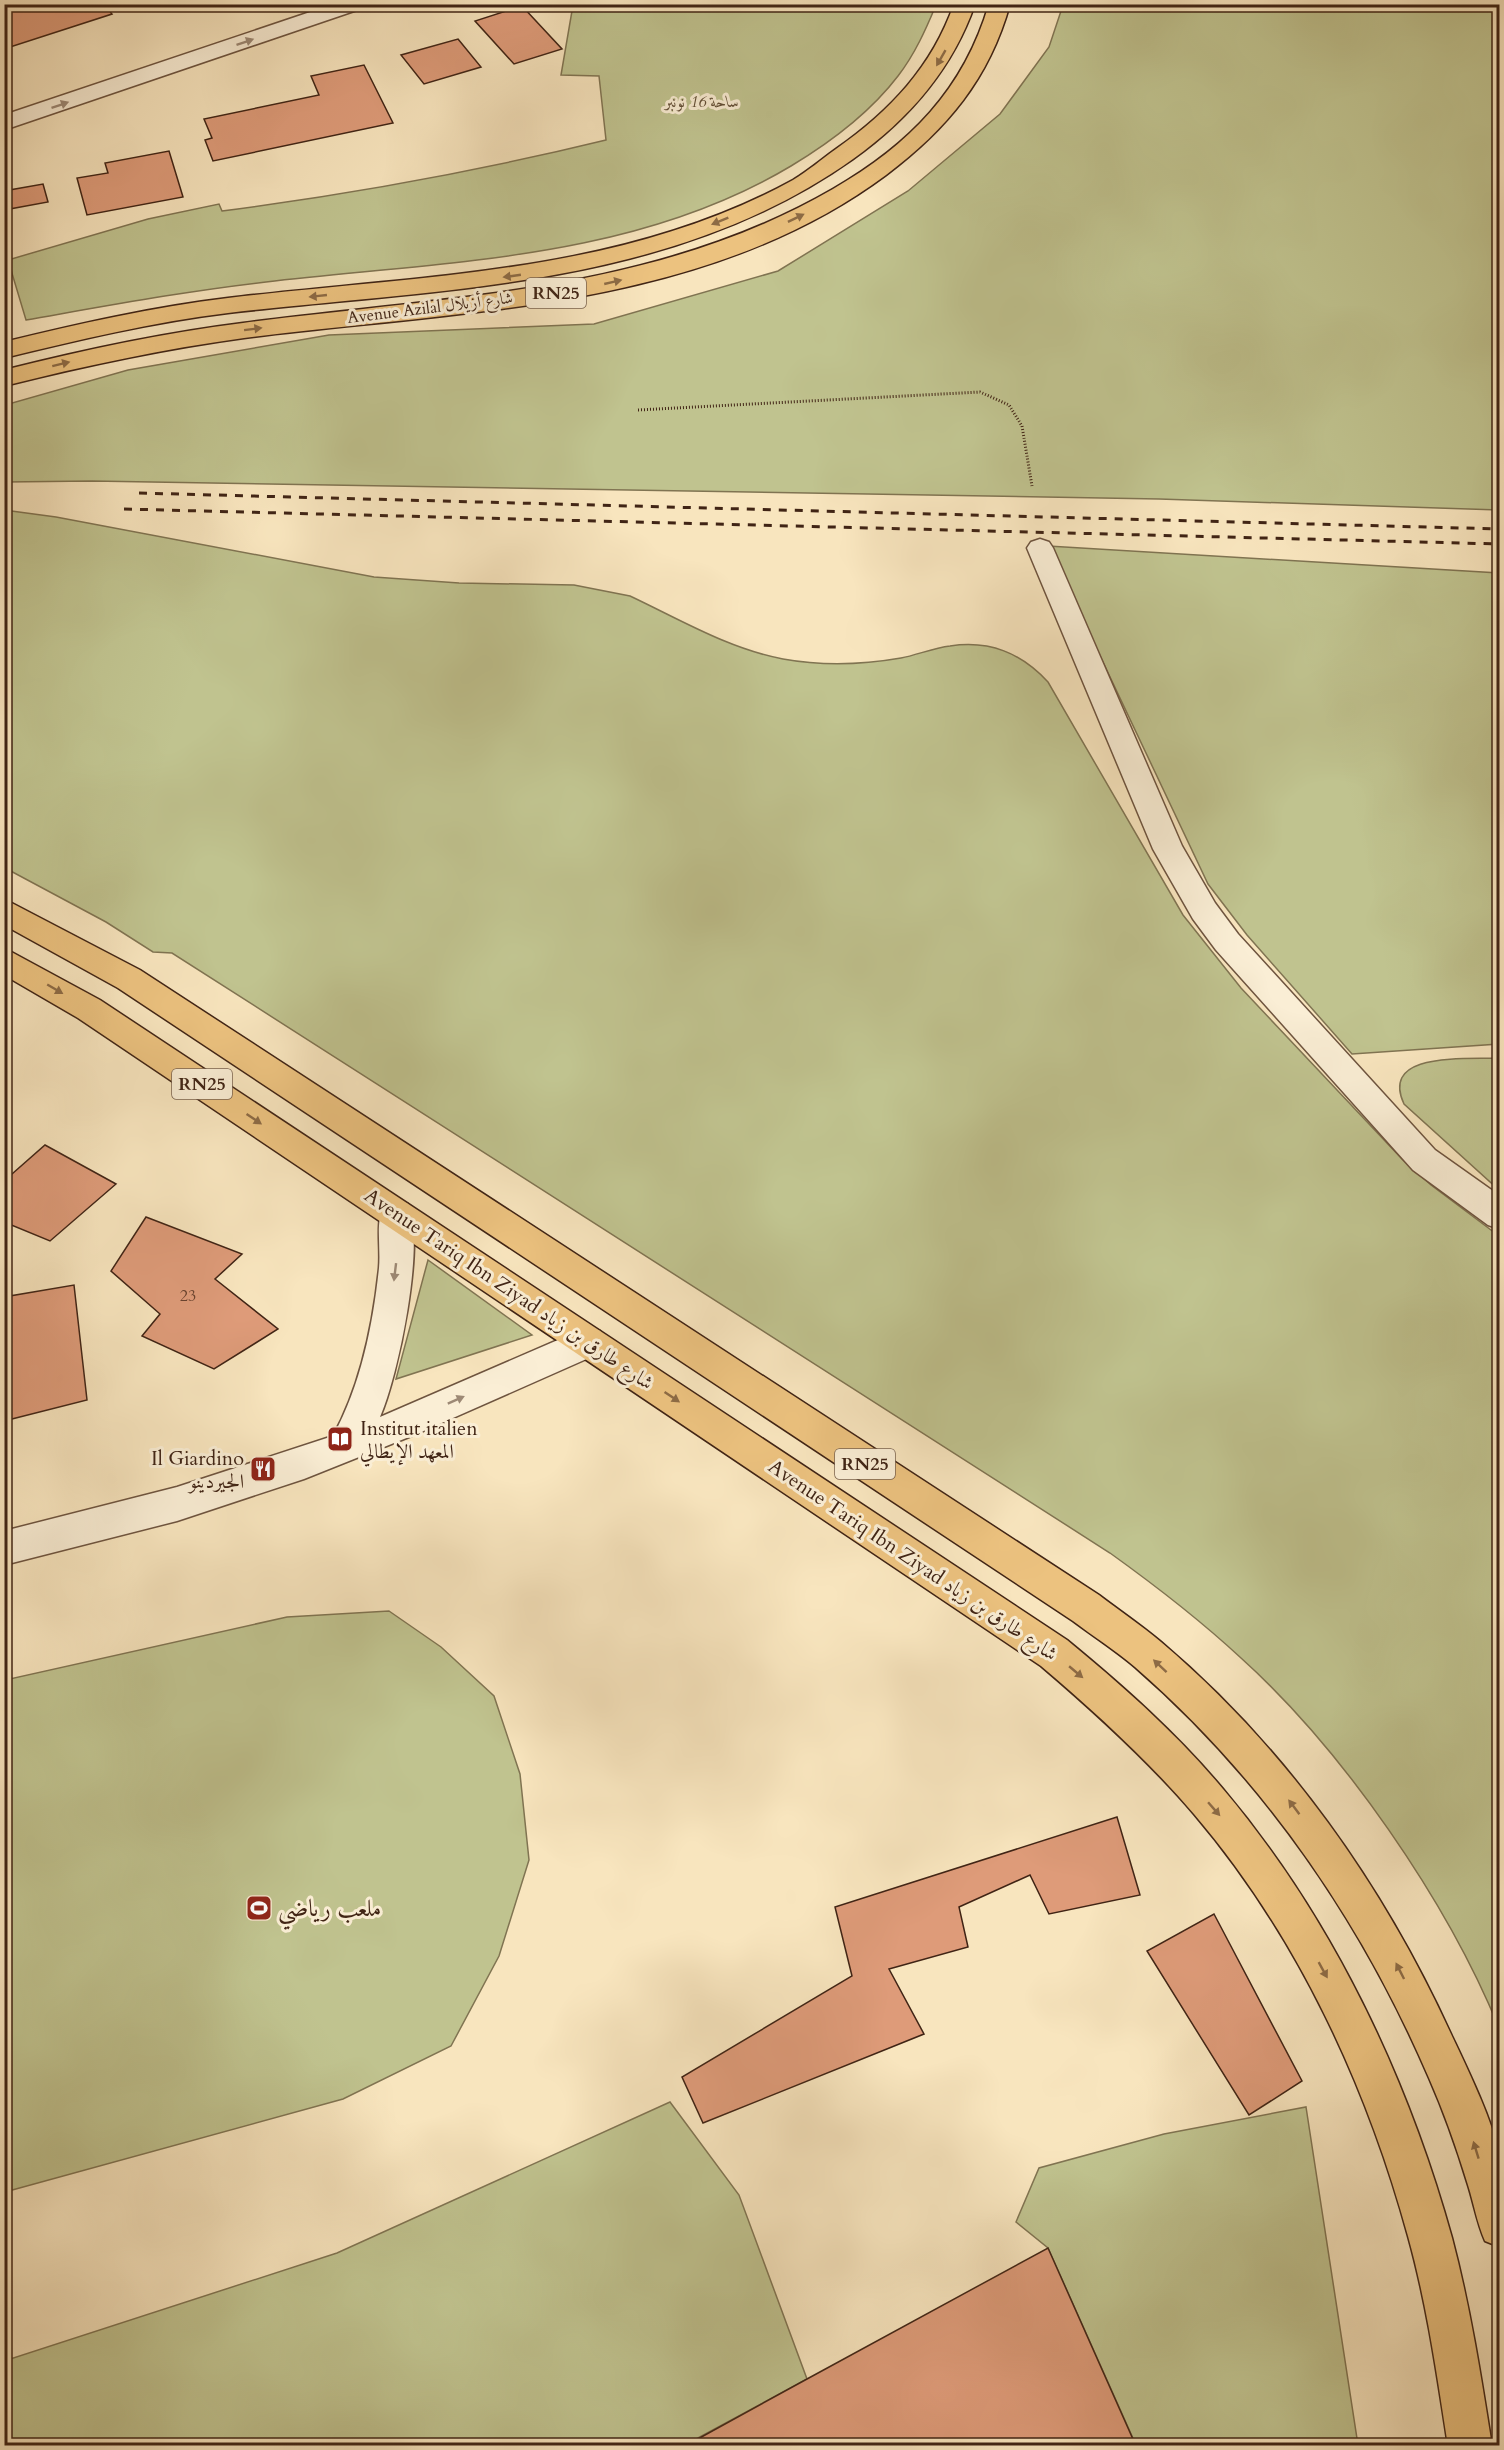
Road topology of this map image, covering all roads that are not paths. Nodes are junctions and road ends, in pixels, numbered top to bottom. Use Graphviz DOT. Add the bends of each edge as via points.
graph roads {
  1 [pos="304,4"];
  2 [pos="356,4"];
  3 [pos="965,4"];
  4 [pos="1000,4"];
  5 [pos="4,105"];
  6 [pos="4,123"];
  7 [pos="4,350"];
  8 [pos="4,378"];
  9 [pos="1040,548"];
  10 [pos="4,911"];
  11 [pos="4,960"];
  12 [pos="396,1214"];
  13 [pos="1500,1215"];
  14 [pos="588,1342"];
  15 [pos="345,1448"];
  16 [pos="4,1548"];
  17 [pos="1500,2226"];
  18 [pos="1470,2445"];
  1 -- 5 [label="street"];
  6 -- 2 [label="street, one-way"];
  3 -- 7 [label="main road, Avenue Azilal شارع أزيلال / RN25, one-way" via="935,68 914,95 866,140 785,192 696,231 646,248 540,272 167,315"];
  8 -- 4 [label="main road, Avenue Azilal شارع أزيلال / RN25, one-way" via="125,350 230,332 550,294 621,280 720,251 817,208 895,157 926,130 973,72"];
  9 -- 13 [label="street" via="1168,849 1204,911 1227,942 1424,1160"];
  17 -- 10 [label="main road, RN25, one-way" via="1467,2120 1428,2026 1383,1938 1332,1857 1276,1784 1216,1717 1152,1659 1086,1608 129,979"];
  11 -- 12 [label="main road, Avenue Tariq Ibn Ziyad شارع طارق بن زياد / RN25, one-way" via="89,1009"];
  12 -- 14 [label="main road, Avenue Tariq Ibn Ziyad شارع طارق بن زياد / RN25"];
  12 -- 15 [label="street, one-way" via="396,1266 387,1327 366,1409"];
  15 -- 14 [label="street, one-way"];
  14 -- 18 [label="main road, Avenue Tariq Ibn Ziyad شارع طارق بن زياد / RN25, one-way" via="1054,1653 1173,1761 1228,1824 1278,1894 1324,1972 1366,2054 1401,2143 1430,2238 1453,2339"];
  15 -- 16 [label="street" via="110,1524"];
}
